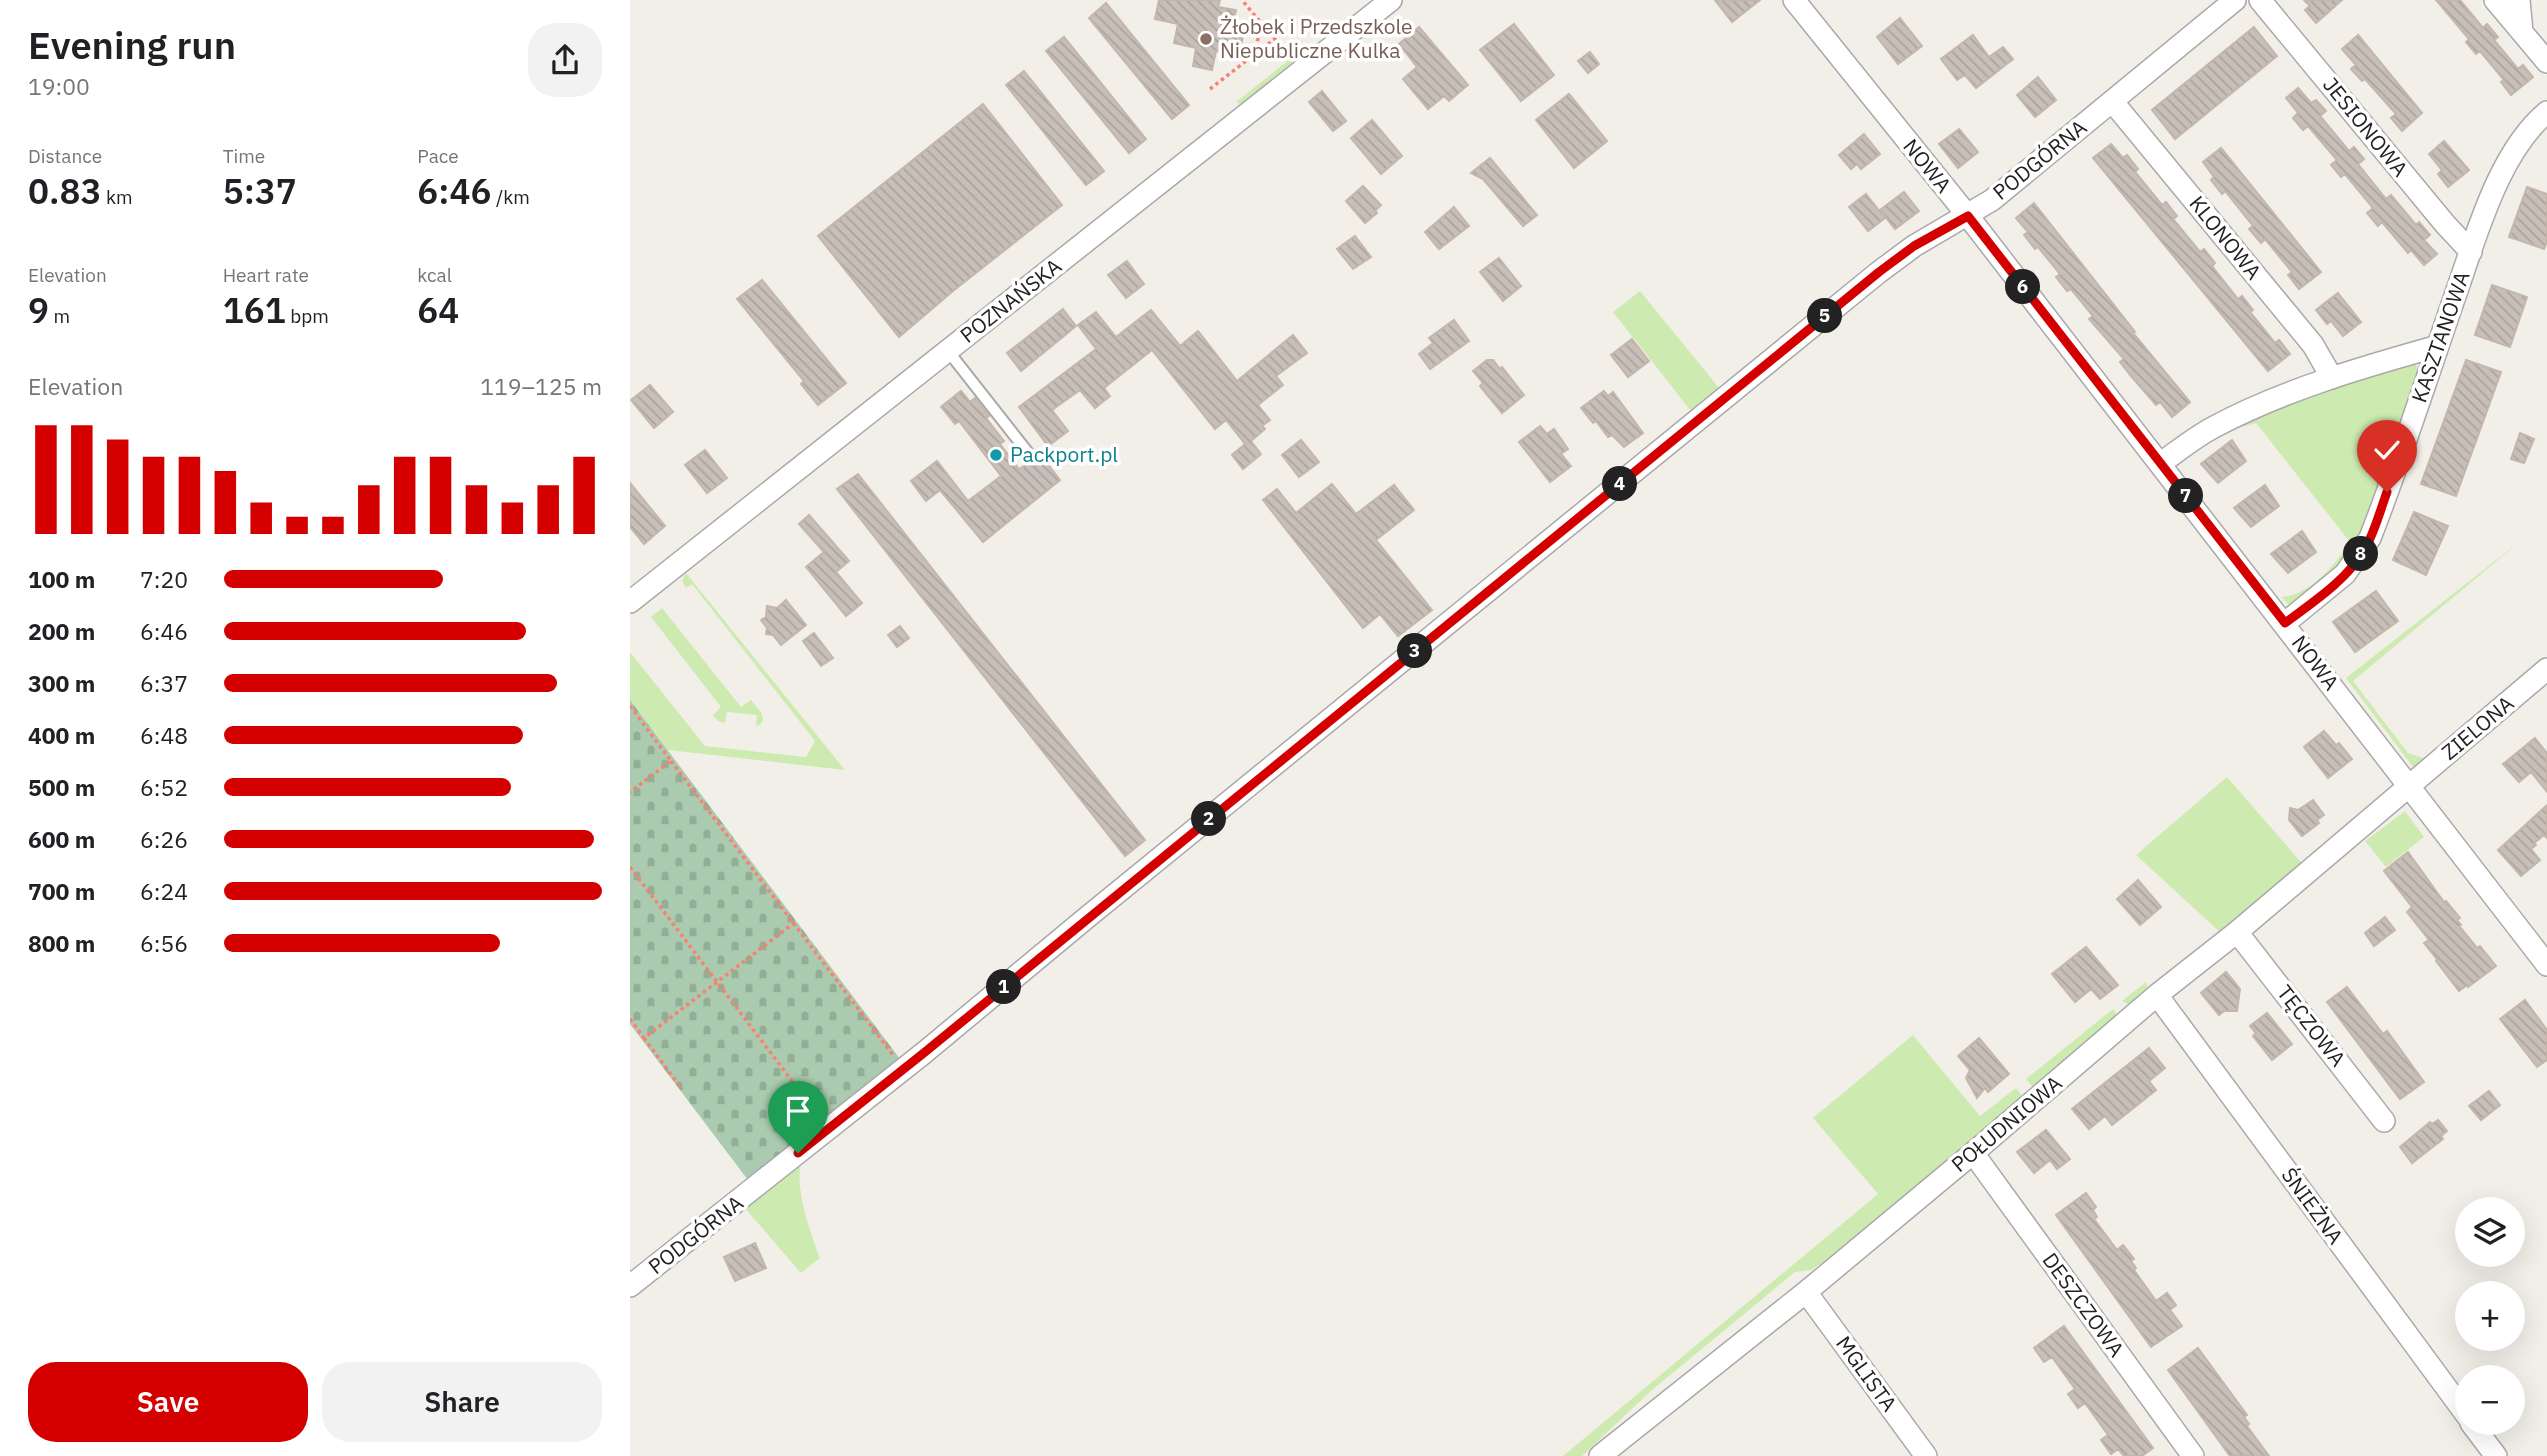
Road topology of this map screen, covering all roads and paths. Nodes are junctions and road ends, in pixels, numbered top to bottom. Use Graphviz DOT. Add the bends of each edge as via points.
graph roads {
  1 [pos="1242,0"];
  2 [pos="1391,0"];
  3 [pos="1794,0"];
  4 [pos="2235,0"];
  5 [pos="2260,0"];
  6 [pos="2495,0"];
  7 [pos="2519,0"];
  8 [pos="1261,23"];
  9 [pos="1267,31"];
  10 [pos="2522,32"];
  11 [pos="1274,40"];
  12 [pos="1255,54"];
  13 [pos="1259,60"];
  14 [pos="2547,62"];
  15 [pos="1210,89"];
  16 [pos="2112,101"];
  17 [pos="2547,112"];
  18 [pos="1968,216"];
  19 [pos="2471,252"];
  20 [pos="2438,346"];
  21 [pos="948,351"];
  22 [pos="2332,378"];
  23 [pos="1029,454"];
  24 [pos="2161,463"];
  25 [pos="630,602"];
  26 [pos="2285,623"];
  27 [pos="2547,669"];
  28 [pos="630,706"];
  29 [pos="671,761"];
  30 [pos="2409,787"];
  31 [pos="630,792"];
  32 [pos="630,867"];
  33 [pos="794,923"];
  34 [pos="2237,932"];
  35 [pos="2547,965"];
  36 [pos="717,982"];
  37 [pos="2157,995"];
  38 [pos="630,1019"];
  39 [pos="644,1038"];
  40 [pos="893,1055"];
  41 [pos="682,1089"];
  42 [pos="2384,1121"];
  43 [pos="828,1129"];
  44 [pos="1973,1153"];
  45 [pos="630,1286"];
  46 [pos="1806,1292"];
  47 [pos="2455,1399"];
  48 [pos="2481,1435"];
  49 [pos="1600,1456"];
  50 [pos="1926,1456"];
  51 [pos="2193,1456"];
  52 [pos="2496,1456"];
  1 -- 8 [label="path"];
  2 -- 21 [label="street, POZNAŃSKA"];
  3 -- 18 [label="street, NOWA"];
  4 -- 16 [label="street, PODGÓRNA"];
  5 -- 19 [label="street, JESIONOWA"];
  6 -- 10 [label="street"];
  7 -- 10 [label="street"];
  8 -- 9 [label="path"];
  8 -- 12 [label="path"];
  9 -- 11 [label="path"];
  9 -- 11 [label="path" via="1275,25 1282,28"];
  10 -- 14 [label="street"];
  11 -- 12 [label="path"];
  12 -- 13 [label="path"];
  12 -- 15 [label="path"];
  16 -- 18 [label="street, PODGÓRNA"];
  16 -- 22 [label="street, KLONOWA" via="2312,345"];
  17 -- 19 [label="street, KASZTANOWA" via="2526,132 2509,159"];
  18 -- 24 [label="street, NOWA"];
  18 -- 43 [label="street, PODGÓRNA" via="1879,272"];
  19 -- 20 [label="street, KASZTANOWA"];
  20 -- 22 [label="street"];
  20 -- 26 [label="street, KASZTANOWA" via="2363,551 2334,585"];
  21 -- 23 [label="lane"];
  21 -- 25 [label="street, POZNAŃSKA"];
  22 -- 24 [label="street" via="2213,428"];
  24 -- 26 [label="street, NOWA"];
  26 -- 30 [label="street, NOWA"];
  27 -- 30 [label="street, ZIELONA"];
  28 -- 29 [label="path"];
  29 -- 31 [label="path"];
  29 -- 33 [label="path"];
  30 -- 34 [label="street, POŁUDNIOWA"];
  30 -- 35 [label="street, NOWA"];
  32 -- 36 [label="path"];
  33 -- 36 [label="path"];
  33 -- 40 [label="path"];
  34 -- 37 [label="street, POŁUDNIOWA"];
  34 -- 42 [label="street, TĘCZOWA"];
  36 -- 39 [label="path"];
  36 -- 43 [label="path"];
  37 -- 44 [label="street, POŁUDNIOWA"];
  37 -- 47 [label="street, ŚNIEŻNA"];
  38 -- 39 [label="path"];
  39 -- 41 [label="path"];
  43 -- 45 [label="street, PODGÓRNA"];
  44 -- 46 [label="street, POŁUDNIOWA"];
  44 -- 51 [label="street, DESZCZOWA"];
  46 -- 49 [label="street, POŁUDNIOWA"];
  46 -- 50 [label="street, MGLISTA"];
  48 -- 52 [label="street"];
}
